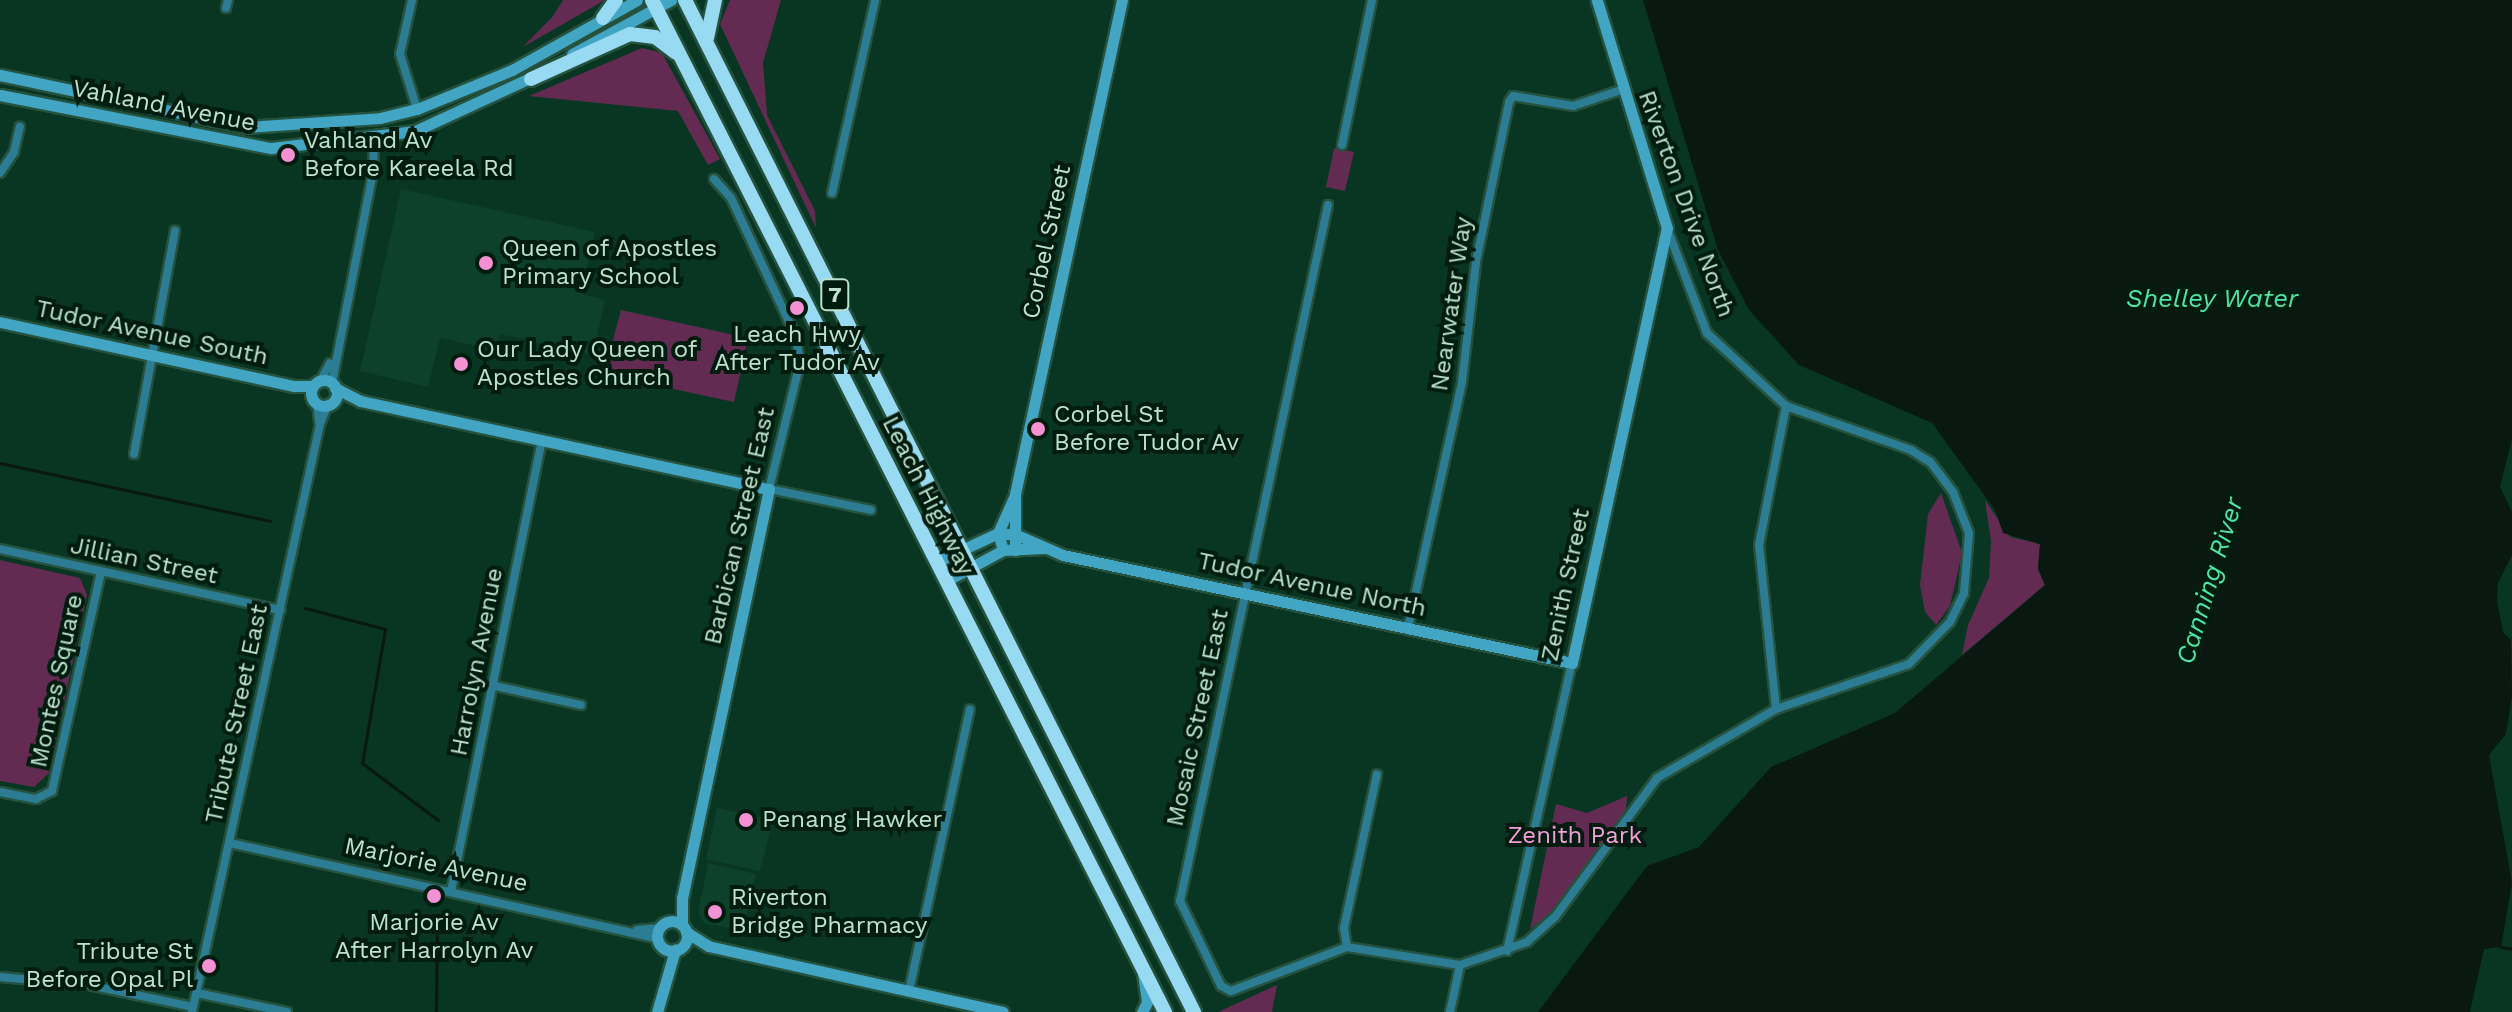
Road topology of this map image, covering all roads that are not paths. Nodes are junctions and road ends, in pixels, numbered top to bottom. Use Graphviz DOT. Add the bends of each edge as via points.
graph roads {
  1 [pos="412,0"];
  2 [pos="616,0"];
  3 [pos="637,0"];
  4 [pos="671,0"];
  5 [pos="685,0"];
  6 [pos="715,0"];
  7 [pos="875,0"];
  8 [pos="1122,0"];
  9 [pos="1372,0"];
  10 [pos="1597,0"];
  11 [pos="654,4"];
  12 [pos="603,18"];
  13 [pos="707,42"];
  14 [pos="679,56"];
  15 [pos="0,75"];
  16 [pos="531,79"];
  17 [pos="0,82"];
  18 [pos="1621,90"];
  19 [pos="0,95"];
  20 [pos="21,100"];
  21 [pos="417,109"];
  22 [pos="20,127"];
  23 [pos="374,139"];
  24 [pos="1342,145"];
  25 [pos="0,173"];
  26 [pos="714,179"];
  27 [pos="832,193"];
  28 [pos="1328,205"];
  29 [pos="1667,228"];
  30 [pos="175,231"];
  31 [pos="0,322"];
  32 [pos="152,357"];
  33 [pos="324,393"];
  34 [pos="1786,406"];
  35 [pos="542,440"];
  36 [pos="134,454"];
  37 [pos="769,489"];
  38 [pos="1015,494"];
  39 [pos="871,510"];
  40 [pos="998,533"];
  41 [pos="1017,535"];
  42 [pos="1044,548"];
  43 [pos="0,549"];
  44 [pos="963,549"];
  45 [pos="1009,550"];
  46 [pos="936,562"];
  47 [pos="972,567"];
  48 [pos="101,572"];
  49 [pos="946,581"];
  50 [pos="1244,593"];
  51 [pos="280,610"];
  52 [pos="1408,628"];
  53 [pos="1572,663"];
  54 [pos="495,686"];
  55 [pos="581,705"];
  56 [pos="1776,709"];
  57 [pos="970,710"];
  58 [pos="1377,774"];
  59 [pos="0,792"];
  60 [pos="230,843"];
  61 [pos="451,891"];
  62 [pos="682,898"];
  63 [pos="684,928"];
  64 [pos="662,934"];
  65 [pos="708,946"];
  66 [pos="1347,947"];
  67 [pos="676,950"];
  68 [pos="1507,951"];
  69 [pos="1141,964"];
  70 [pos="1460,965"];
  71 [pos="664,974"];
  72 [pos="0,977"];
  73 [pos="1181,981"];
  74 [pos="909,991"];
  75 [pos="197,993"];
  76 [pos="193,1009"];
  77 [pos="287,1012"];
  78 [pos="657,1012"];
  79 [pos="1003,1012"];
  80 [pos="1142,1012"];
  81 [pos="1165,1012"];
  82 [pos="1180,1012"];
  83 [pos="1194,1012"];
  84 [pos="1450,1012"];
  1 -- 21 [label="street" via="400,54"];
  2 -- 12 [label="highway"];
  3 -- 12 [label="street, Vahland Avenue"];
  4 -- 11 [label="street, Vahland Avenue"];
  5 -- 13 [label="highway, Leach Highway / 7"];
  6 -- 13 [label="highway" via="708,15"];
  7 -- 27 [label="street"];
  8 -- 38 [label="street, Corbel Street"];
  9 -- 24 [label="street"];
  10 -- 18 [label="street, Riverton Drive North"];
  11 -- 14 [label="highway, Leach Highway / 7"];
  11 -- 16 [label="street, Vahland Avenue"];
  12 -- 21 [label="street, Vahland Avenue" via="512,70"];
  13 -- 44 [label="highway, Leach Highway / 7"];
  14 -- 16 [label="highway" via="655,37 630,34"];
  14 -- 46 [label="highway, Leach Highway / 7"];
  15 -- 21 [label="street, Vahland Avenue" via="256,128 380,118"];
  16 -- 23 [label="street, Vahland Avenue" via="441,122"];
  17 -- 20 [label="street" via="38,93"];
  18 -- 29 [label="street, Riverton Drive North"];
  18 -- 52 [label="street, Nearwater Way" via="1573,106 1513,96 1509,102 1476,262 1462,382"];
  19 -- 20 [label="street, Vahland Avenue"];
  20 -- 23 [label="street, Vahland Avenue" via="247,147"];
  22 -- 25 [label="street" via="14,152"];
  23 -- 33 [label="street, Tribute Street East" via="366,213"];
  26 -- 37 [label="street, Barbican Street East" via="731,198 796,337 800,363"];
  28 -- 50 [label="street, Mosaic Street East"];
  29 -- 34 [label="street, Riverton Drive North" via="1707,333"];
  29 -- 53 [label="street, Zenith Street"];
  30 -- 32 [label="street"];
  31 -- 32 [label="street, Tudor Avenue South"];
  32 -- 33 [label="street, Tudor Avenue South"];
  32 -- 36 [label="street"];
  33 -- 35 [label="street, Tudor Avenue South"];
  33 -- 51 [label="street, Tribute Street East"];
  34 -- 56 [label="street" via="1759,545"];
  34 -- 56 [label="street, Riverton Drive North" via="1889,440 1930,462 1961,507 1969,533 1968,564 1964,593 1950,622 1909,664"];
  35 -- 37 [label="street, Tudor Avenue South"];
  35 -- 54 [label="street, Harrolyn Avenue"];
  37 -- 39 [label="street, Tudor Avenue South"];
  37 -- 62 [label="street, Barbican Street East"];
  38 -- 40 [label="street, Corbel Street"];
  38 -- 41 [label="street, Corbel Street"];
  40 -- 41 [label="street, Tudor Avenue North"];
  40 -- 44 [label="street"];
  40 -- 45 [label="street"];
  41 -- 42 [label="street, Tudor Avenue North"];
  41 -- 45 [label="street, Corbel Street"];
  42 -- 45 [label="street, Tudor Avenue North"];
  42 -- 50 [label="street, Tudor Avenue North"];
  43 -- 48 [label="street, Jillian Street"];
  44 -- 46 [label="street"];
  44 -- 47 [label="highway, Leach Highway / 7"];
  45 -- 47 [label="street, Tudor Avenue North"];
  46 -- 49 [label="highway, Leach Highway / 7"];
  47 -- 49 [label="street, Tudor Avenue North"];
  47 -- 73 [label="highway, Leach Highway / 7"];
  48 -- 51 [label="street, Jillian Street"];
  48 -- 59 [label="street, Montes Square" via="52,791 36,799"];
  49 -- 69 [label="highway, Leach Highway / 7"];
  50 -- 52 [label="street, Tudor Avenue North"];
  50 -- 66 [label="street, Mosaic Street East" via="1180,901 1221,986 1231,991"];
  51 -- 60 [label="street, Tribute Street East"];
  52 -- 53 [label="street, Tudor Avenue North"];
  53 -- 68 [label="street, Zenith Street"];
  54 -- 55 [label="street"];
  54 -- 61 [label="street, Harrolyn Avenue"];
  56 -- 68 [label="street, Riverton Drive North" via="1657,778 1555,917"];
  57 -- 74 [label="street"];
  58 -- 66 [label="street" via="1344,928"];
  60 -- 61 [label="street, Marjorie Avenue"];
  60 -- 75 [label="street, Tribute Street East"];
  61 -- 64 [label="street, Marjorie Avenue"];
  62 -- 63 [label="street, Barbican Street East"];
  62 -- 64 [label="street, Barbican Street East"];
  63 -- 64 [label="street, Marjorie Avenue"];
  63 -- 65 [label="street, Marjorie Avenue"];
  63 -- 67 [label="street"];
  64 -- 67 [label="street, Marjorie Avenue"];
  64 -- 71 [label="street"];
  65 -- 67 [label="street, Marjorie Avenue"];
  65 -- 74 [label="street, Marjorie Avenue"];
  66 -- 70 [label="street"];
  67 -- 71 [label="street"];
  68 -- 70 [label="street, Riverton Drive North"];
  69 -- 80 [label="street" via="1147,1002"];
  69 -- 81 [label="highway, Leach Highway / 7"];
  70 -- 84 [label="street"];
  71 -- 78 [label="street"];
  72 -- 76 [label="street" via="89,985"];
  73 -- 82 [label="highway"];
  73 -- 83 [label="highway, Leach Highway / 7"];
  74 -- 79 [label="street, Marjorie Avenue"];
  75 -- 76 [label="street, Tribute Street East"];
  75 -- 77 [label="street"];
}
